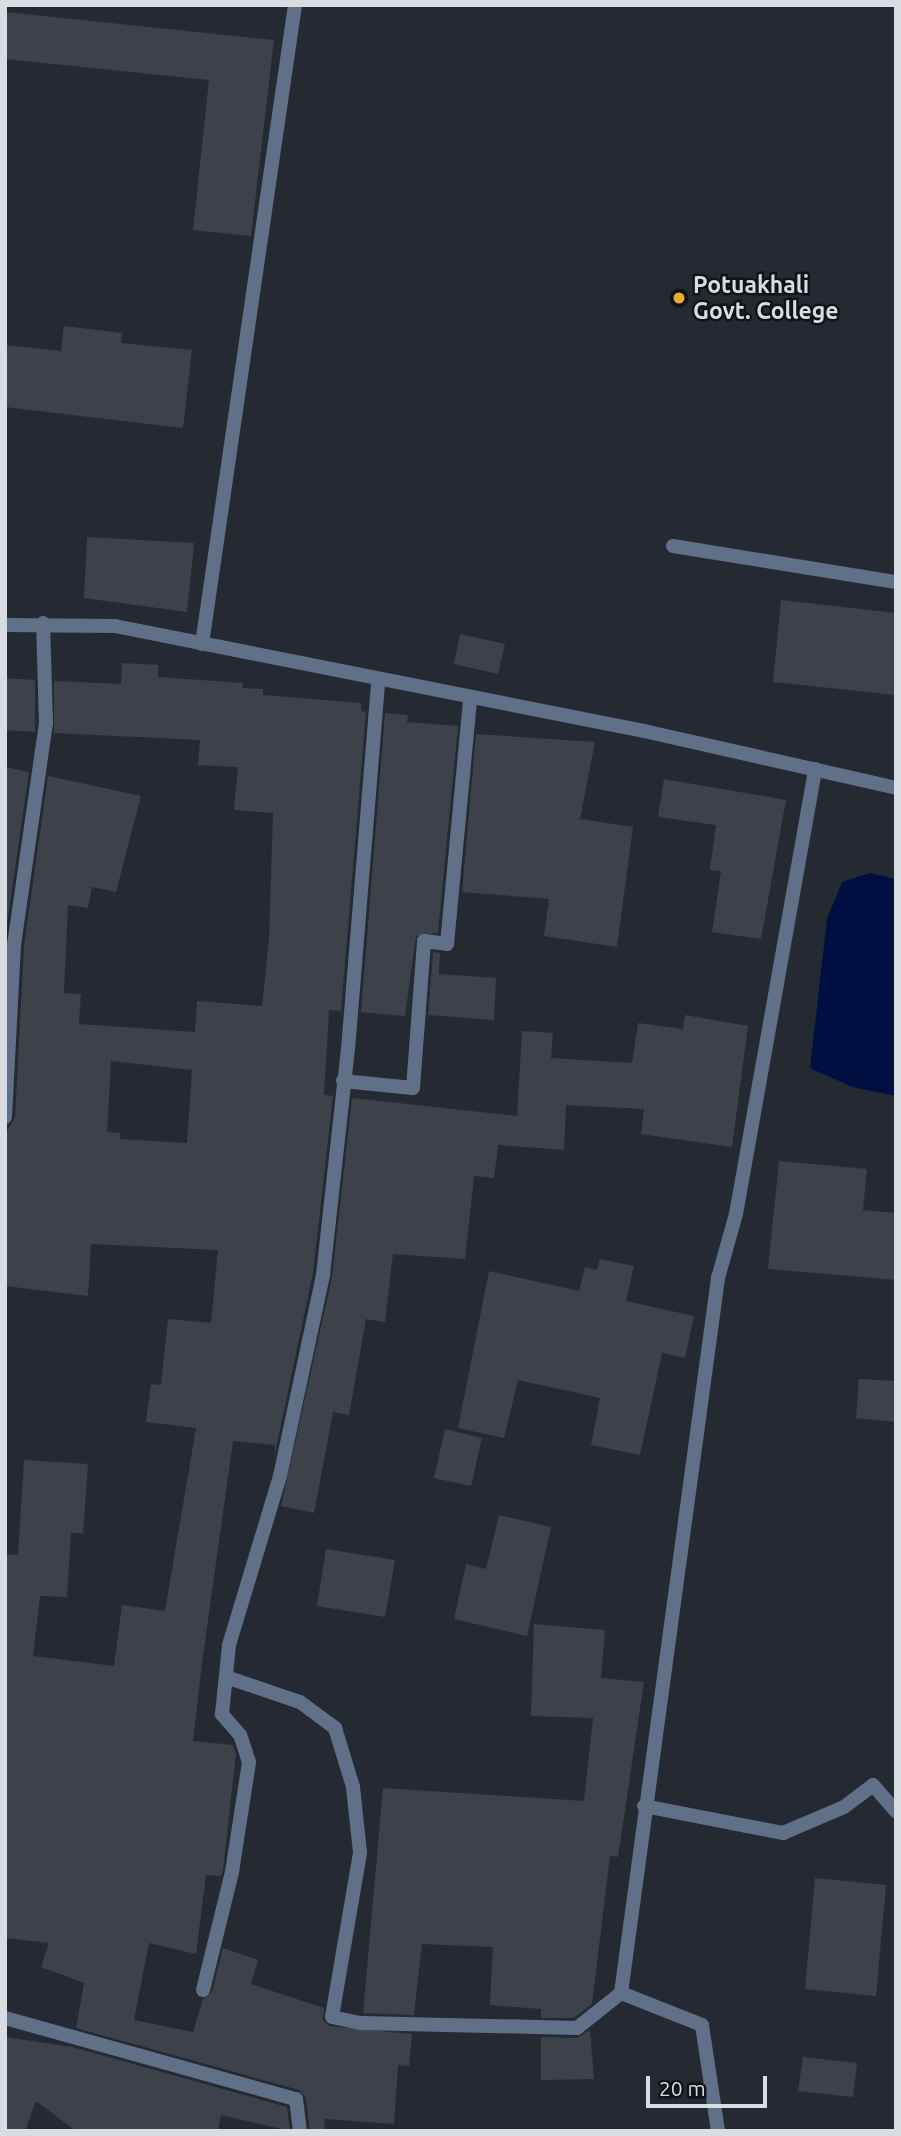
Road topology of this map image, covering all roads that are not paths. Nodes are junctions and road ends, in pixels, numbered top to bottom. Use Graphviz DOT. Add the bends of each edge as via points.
graph roads {
  1 [pos="295,5"];
  2 [pos="673,546"];
  3 [pos="896,582"];
  4 [pos="43,623"];
  5 [pos="5,625"];
  6 [pos="202,645"];
  7 [pos="378,682"];
  8 [pos="470,700"];
  9 [pos="815,769"];
  10 [pos="896,788"];
  11 [pos="343,1081"];
  12 [pos="5,1117"];
  13 [pos="226,1677"];
  14 [pos="644,1806"];
  15 [pos="896,1811"];
  16 [pos="203,1990"];
  17 [pos="621,1993"];
  18 [pos="5,2018"];
  19 [pos="300,2131"];
  20 [pos="718,2131"];
  1 -- 6 [label="street"];
  2 -- 3 [label="street"];
  4 -- 5 [label="street"];
  4 -- 6 [label="street" via="115,626"];
  4 -- 12 [label="street" via="46,723 14,945"];
  6 -- 7 [label="street"];
  7 -- 8 [label="street"];
  7 -- 11 [label="street"];
  8 -- 9 [label="street"];
  8 -- 11 [label="street" via="447,944 424,941 413,1088"];
  9 -- 10 [label="street"];
  9 -- 14 [label="street" via="736,1214 718,1278"];
  11 -- 13 [label="street" via="323,1275 280,1476 229,1645"];
  13 -- 16 [label="street" via="222,1714 240,1735 249,1762 232,1872"];
  13 -- 17 [label="street" via="300,1702 335,1728 353,1787 360,1853 332,2017 362,2024 577,2028"];
  14 -- 15 [label="street" via="783,1833 844,1807 873,1785"];
  14 -- 17 [label="street"];
  17 -- 20 [label="street" via="702,2025"];
  18 -- 19 [label="street" via="296,2099"];
}
